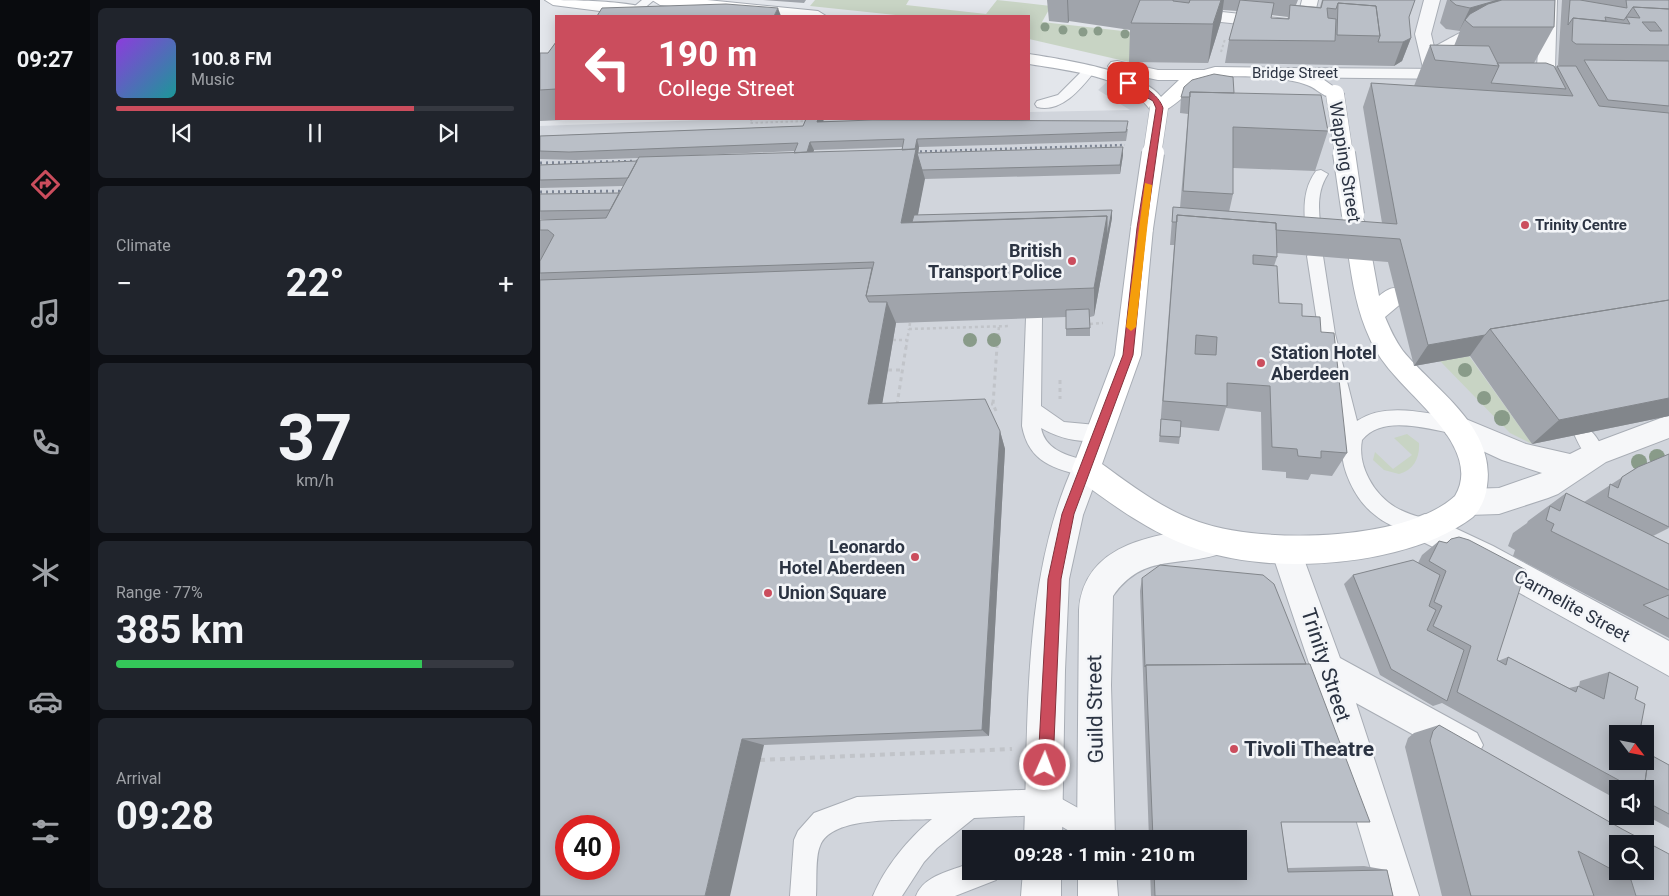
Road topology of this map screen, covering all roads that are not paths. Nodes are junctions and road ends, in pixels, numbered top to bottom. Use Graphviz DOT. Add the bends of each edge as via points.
graph roads {
  1 [pos="553,0"];
  2 [pos="664,0"];
  3 [pos="1310,0"];
  4 [pos="1432,0"];
  5 [pos="1549,0"];
  6 [pos="645,10"];
  7 [pos="1165,11"];
  8 [pos="675,15"];
  9 [pos="808,15"];
  10 [pos="1509,25"];
  11 [pos="1030,45"];
  12 [pos="1030,59"];
  13 [pos="1430,66"];
  14 [pos="1546,68"];
  15 [pos="1088,72"];
  16 [pos="1281,72"];
  17 [pos="1389,73"];
  18 [pos="1208,74"];
  19 [pos="1469,74"];
  20 [pos="1335,94"];
  21 [pos="1041,104"];
  22 [pos="1160,108"];
  23 [pos="1321,174"];
  24 [pos="1353,215"];
  25 [pos="1375,225"];
  26 [pos="1396,294"];
  27 [pos="1372,314"];
  28 [pos="1034,318"];
  29 [pos="1032,409"];
  30 [pos="1456,426"];
  31 [pos="1667,429"];
  32 [pos="1100,432"];
  33 [pos="1352,441"];
  34 [pos="1584,452"];
  35 [pos="1086,469"];
  36 [pos="1468,502"];
  37 [pos="1425,528"];
  38 [pos="1214,542"];
  39 [pos="1286,550"];
  40 [pos="1669,659"];
  41 [pos="1328,669"];
  42 [pos="1491,760"];
  43 [pos="1044,802"];
  44 [pos="968,806"];
  45 [pos="1043,830"];
  46 [pos="1084,830"];
  47 [pos="1093,830"];
  48 [pos="962,880"];
  49 [pos="1042,880"];
  50 [pos="1097,880"];
  51 [pos="803,896"];
  52 [pos="886,896"];
  53 [pos="929,896"];
  54 [pos="1041,896"];
  55 [pos="1098,896"];
  56 [pos="1398,896"];
  1 -- 6 [label="main road"];
  2 -- 6 [label="main road"];
  2 -- 9 [label="main road"];
  3 -- 7 [label="street" via="1304,26"];
  4 -- 13 [label="street" via="1423,34"];
  5 -- 14 [label="street" via="1541,28"];
  6 -- 8 [label="main road"];
  10 -- 13 [label="street" via="1464,37"];
  11 -- 18 [label="main road, Bridge Street" via="1134,71 1168,75"];
  12 -- 15 [label="main road"];
  13 -- 17 [label="street, Bridge Street"];
  13 -- 19 [label="street, Bridge Street"];
  15 -- 21 [label="lane" via="1062,99"];
  15 -- 22 [label="main road" via="1142,90 1157,100"];
  16 -- 17 [label="street, Bridge Street"];
  16 -- 18 [label="main road, Bridge Street"];
  16 -- 20 [label="main road, Wapping Street" via="1314,81"];
  17 -- 20 [label="street, Bridge Street" via="1355,79"];
  18 -- 22 [label="main road" via="1188,82"];
  20 -- 24 [label="main road, Wapping Street, bridge"];
  22 -- 32 [label="main road, bridge" via="1128,355"];
  23 -- 33 [label="lane" via="1311,192 1314,249 1327,334"];
  24 -- 25 [label="main road"];
  24 -- 27 [label="main road, Wapping Street"];
  26 -- 27 [label="main road"];
  27 -- 30 [label="main road, Wapping Street" via="1395,361"];
  28 -- 29 [label="lane"];
  29 -- 32 [label="lane" via="1044,422 1064,432"];
  29 -- 35 [label="lane" via="1033,438 1042,451 1054,460"];
  30 -- 33 [label="lane" via="1377,419 1358,430"];
  30 -- 34 [label="street" via="1544,463"];
  30 -- 36 [label="main road, Wapping Street" via="1473,461"];
  31 -- 34 [label="street"];
  32 -- 35 [label="main road"];
  33 -- 37 [label="lane" via="1359,479 1376,505 1395,518"];
  34 -- 36 [label="street" via="1548,485 1498,500"];
  35 -- 38 [label="main road" via="1141,509"];
  35 -- 43 [label="street" via="1068,514 1054,579"];
  36 -- 37 [label="main road" via="1452,515"];
  37 -- 39 [label="main road" via="1367,545"];
  37 -- 40 [label="street, Carmelite Street"];
  38 -- 39 [label="main road"];
  38 -- 47 [label="street, Guild Street" via="1155,548 1119,566 1105,581 1096,598"];
  39 -- 41 [label="street, Trinity Street"];
  41 -- 42 [label="street"];
  41 -- 56 [label="street, Trinity Street"];
  43 -- 44 [label="lane"];
  43 -- 45 [label="street"];
  43 -- 46 [label="lane"];
  44 -- 51 [label="lane" via="857,810 824,822 807,840"];
  44 -- 52 [label="lane" via="915,853"];
  48 -- 53 [label="lane"];
  49 -- 54 [label="street"];
  50 -- 55 [label="street"];
}
